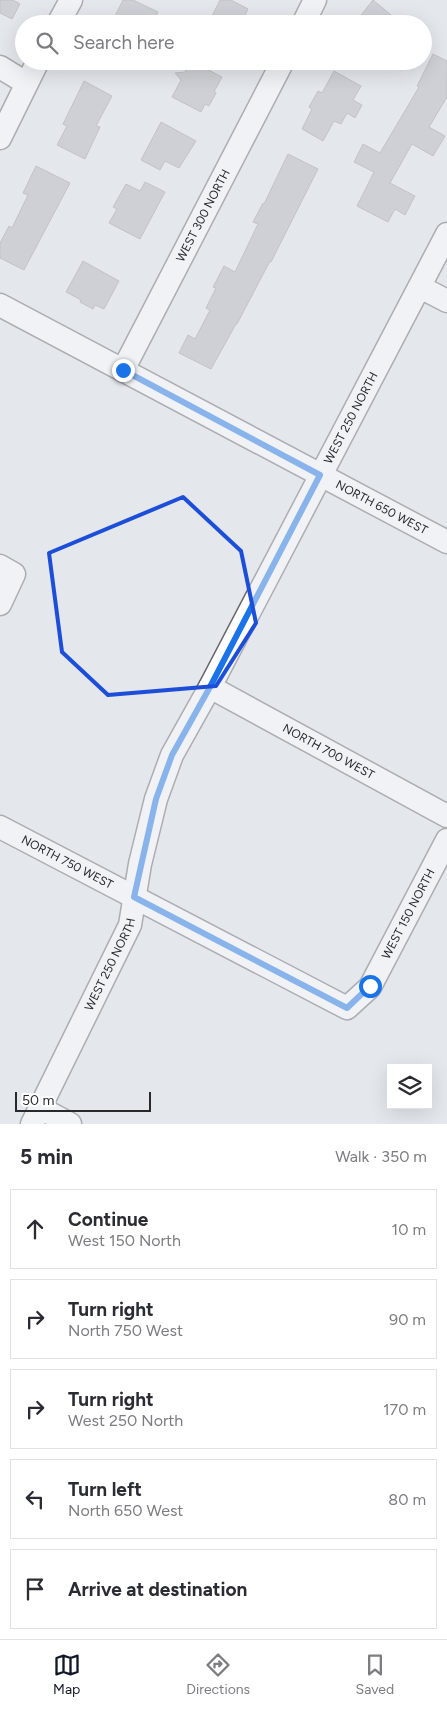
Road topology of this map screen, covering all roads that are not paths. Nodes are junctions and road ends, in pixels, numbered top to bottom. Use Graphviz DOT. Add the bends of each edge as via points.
graph roads {
  1 [pos="71,0"];
  2 [pos="315,0"];
  3 [pos="63,15"];
  4 [pos="308,15"];
  5 [pos="0,67"];
  6 [pos="33,70"];
  7 [pos="279,70"];
  8 [pos="26,82"];
  9 [pos="0,138"];
  10 [pos="447,234"];
  11 [pos="420,287"];
  12 [pos="447,301"];
  13 [pos="0,305"];
  14 [pos="123,370"];
  15 [pos="320,475"];
  16 [pos="447,542"];
  17 [pos="7,570"];
  18 [pos="0,604"];
  19 [pos="210,687"];
  20 [pos="447,816"];
  21 [pos="0,827"];
  22 [pos="447,840"];
  23 [pos="134,897"];
  24 [pos="347,1008"];
  25 [pos="36,1116"];
  26 [pos="70,1124"];
  1 -- 3 [label="street"];
  2 -- 4 [label="street"];
  5 -- 8 [label="street"];
  6 -- 8 [label="street"];
  7 -- 14 [label="street, WEST 300 NORTH"];
  8 -- 9 [label="street"];
  10 -- 11 [label="street, WEST 250 NORTH"];
  11 -- 12 [label="street"];
  11 -- 15 [label="street, WEST 250 NORTH"];
  13 -- 14 [label="street, NORTH 650 WEST"];
  14 -- 15 [label="street, NORTH 650 WEST"];
  15 -- 16 [label="street, NORTH 650 WEST"];
  15 -- 19 [label="street, WEST 250 NORTH"];
  17 -- 18 [label="street"];
  19 -- 20 [label="street, NORTH 700 WEST"];
  19 -- 23 [label="street, WEST 250 NORTH" via="172,755 156,799"];
  21 -- 23 [label="street, NORTH 750 WEST"];
  22 -- 24 [label="street, WEST 150 NORTH" via="370,986"];
  23 -- 24 [label="street, NORTH 750 WEST"];
  23 -- 25 [label="street, WEST 250 NORTH" via="130,924"];
  25 -- 26 [label="street"];
}
